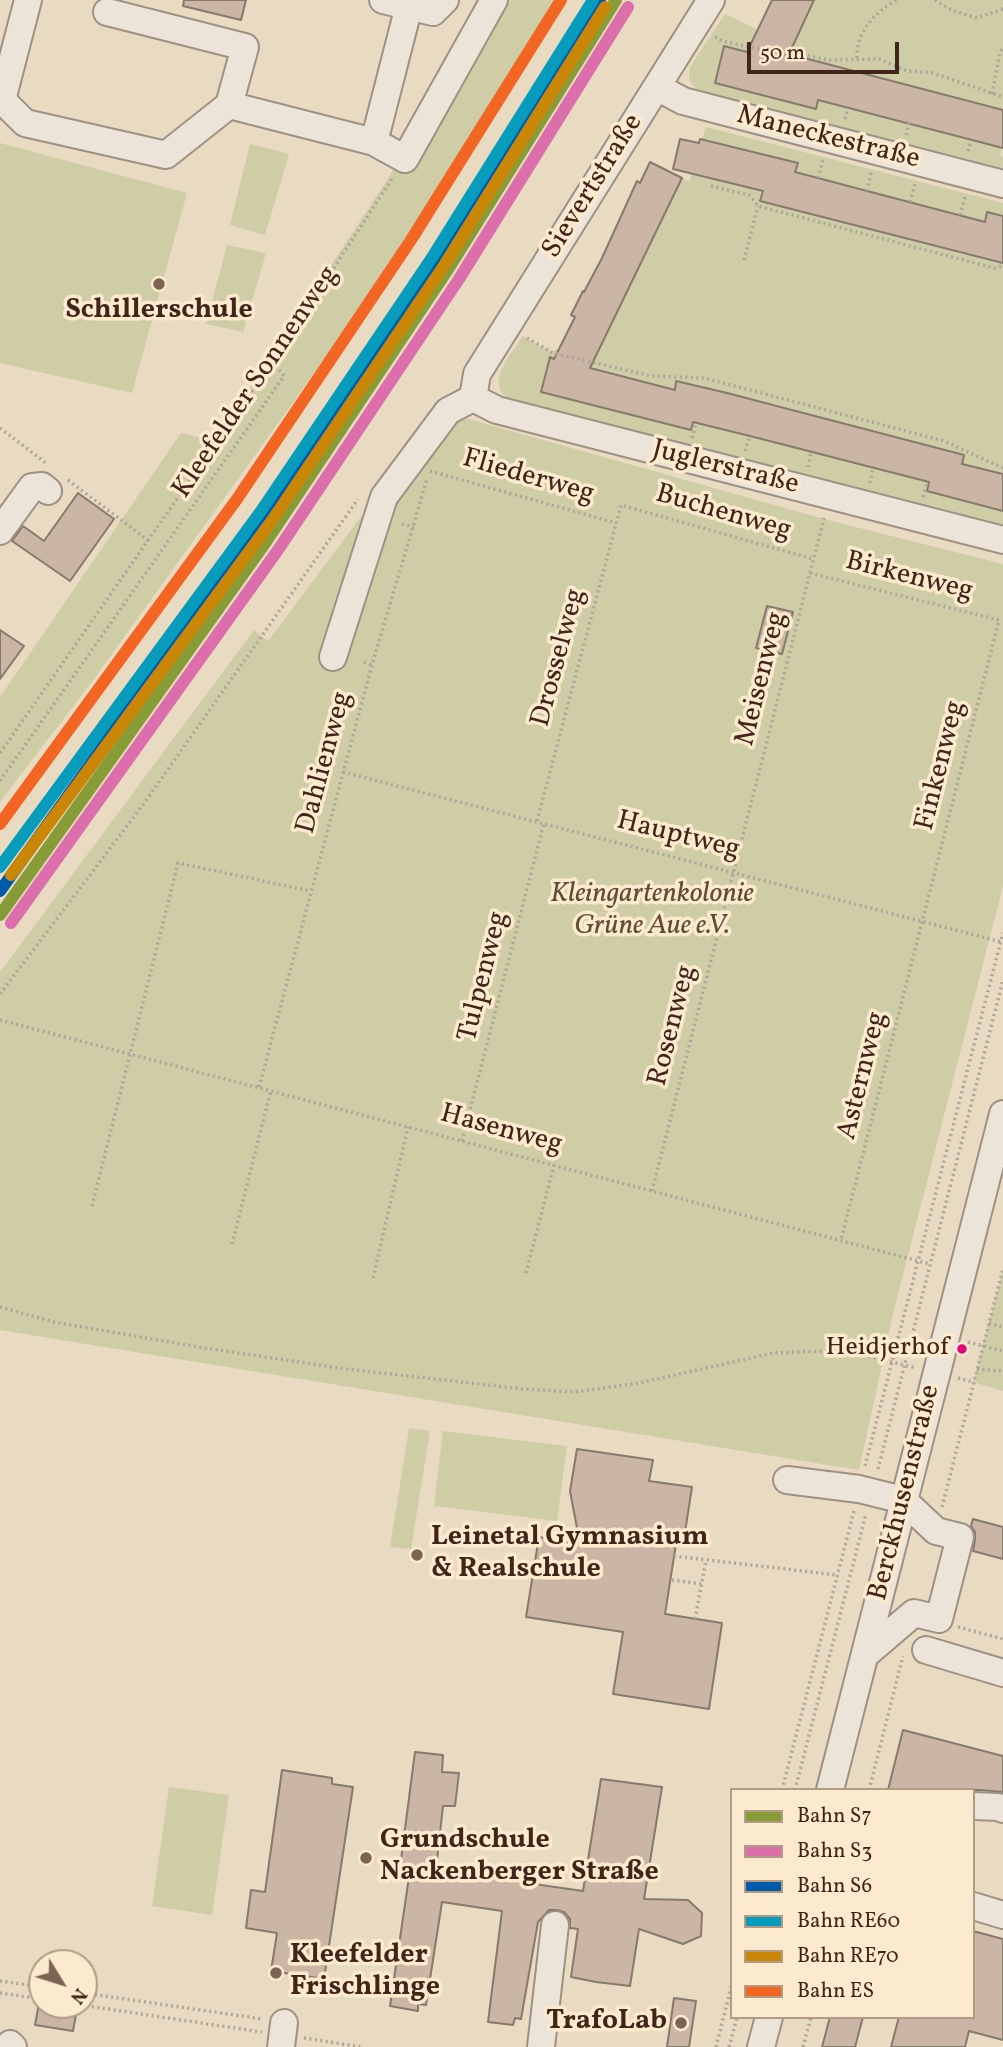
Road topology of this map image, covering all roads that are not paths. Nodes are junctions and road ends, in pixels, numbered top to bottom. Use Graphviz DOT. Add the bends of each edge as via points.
graph roads {
  1 [pos="28,0"];
  2 [pos="383,0"];
  3 [pos="444,0"];
  4 [pos="495,0"];
  5 [pos="711,0"];
  6 [pos="409,6"];
  7 [pos="107,12"];
  8 [pos="657,87"];
  9 [pos="229,105"];
  10 [pos="374,142"];
  11 [pos="1003,184"];
  12 [pos="475,386"];
  13 [pos="52,476"];
  14 [pos="0,531"];
  15 [pos="1003,540"];
  16 [pos="333,657"];
  17 [pos="1003,1114"];
  18 [pos="994,1186"];
  19 [pos="787,1480"];
  20 [pos="903,1500"];
  21 [pos="926,1650"];
  22 [pos="866,1654"];
  23 [pos="1003,1673"];
  24 [pos="831,1788"];
  25 [pos="975,1806"];
  26 [pos="1003,1809"];
  27 [pos="975,1907"];
  28 [pos="1003,1915"];
  29 [pos="555,1925"];
  30 [pos="768,2019"];
  31 [pos="541,2047"];
  32 [pos="761,2047"];
  1 -- 9 [label="street" via="2,100 25,124 166,155"];
  2 -- 6 [label="street"];
  3 -- 6 [label="street" via="433,12"];
  4 -- 10 [label="street" via="405,159"];
  5 -- 8 [label="street, Sievertstraße"];
  6 -- 10 [label="street"];
  7 -- 9 [label="street" via="246,47"];
  8 -- 11 [label="street, Maneckestraße" via="683,101"];
  8 -- 12 [label="street, Sievertstraße" via="507,326"];
  9 -- 10 [label="street"];
  12 -- 15 [label="street, Juglerstraße" via="497,410"];
  12 -- 16 [label="street" via="448,411 384,497"];
  13 -- 14 [label="street" via="42,486 32,487"];
  17 -- 18 [label="street, Berckhusenstraße"];
  18 -- 20 [label="street, Berckhusenstraße" via="935,1372"];
  19 -- 20 [label="street" via="866,1490"];
  20 -- 22 [label="street, Berckhusenstraße"];
  20 -- 22 [label="street" via="936,1531 960,1537 939,1619 914,1613"];
  21 -- 23 [label="street"];
  22 -- 24 [label="street, Berckhusenstraße"];
  25 -- 26 [label="street"];
  27 -- 28 [label="street"];
  29 -- 31 [label="street"];
  30 -- 32 [label="street"];
}
